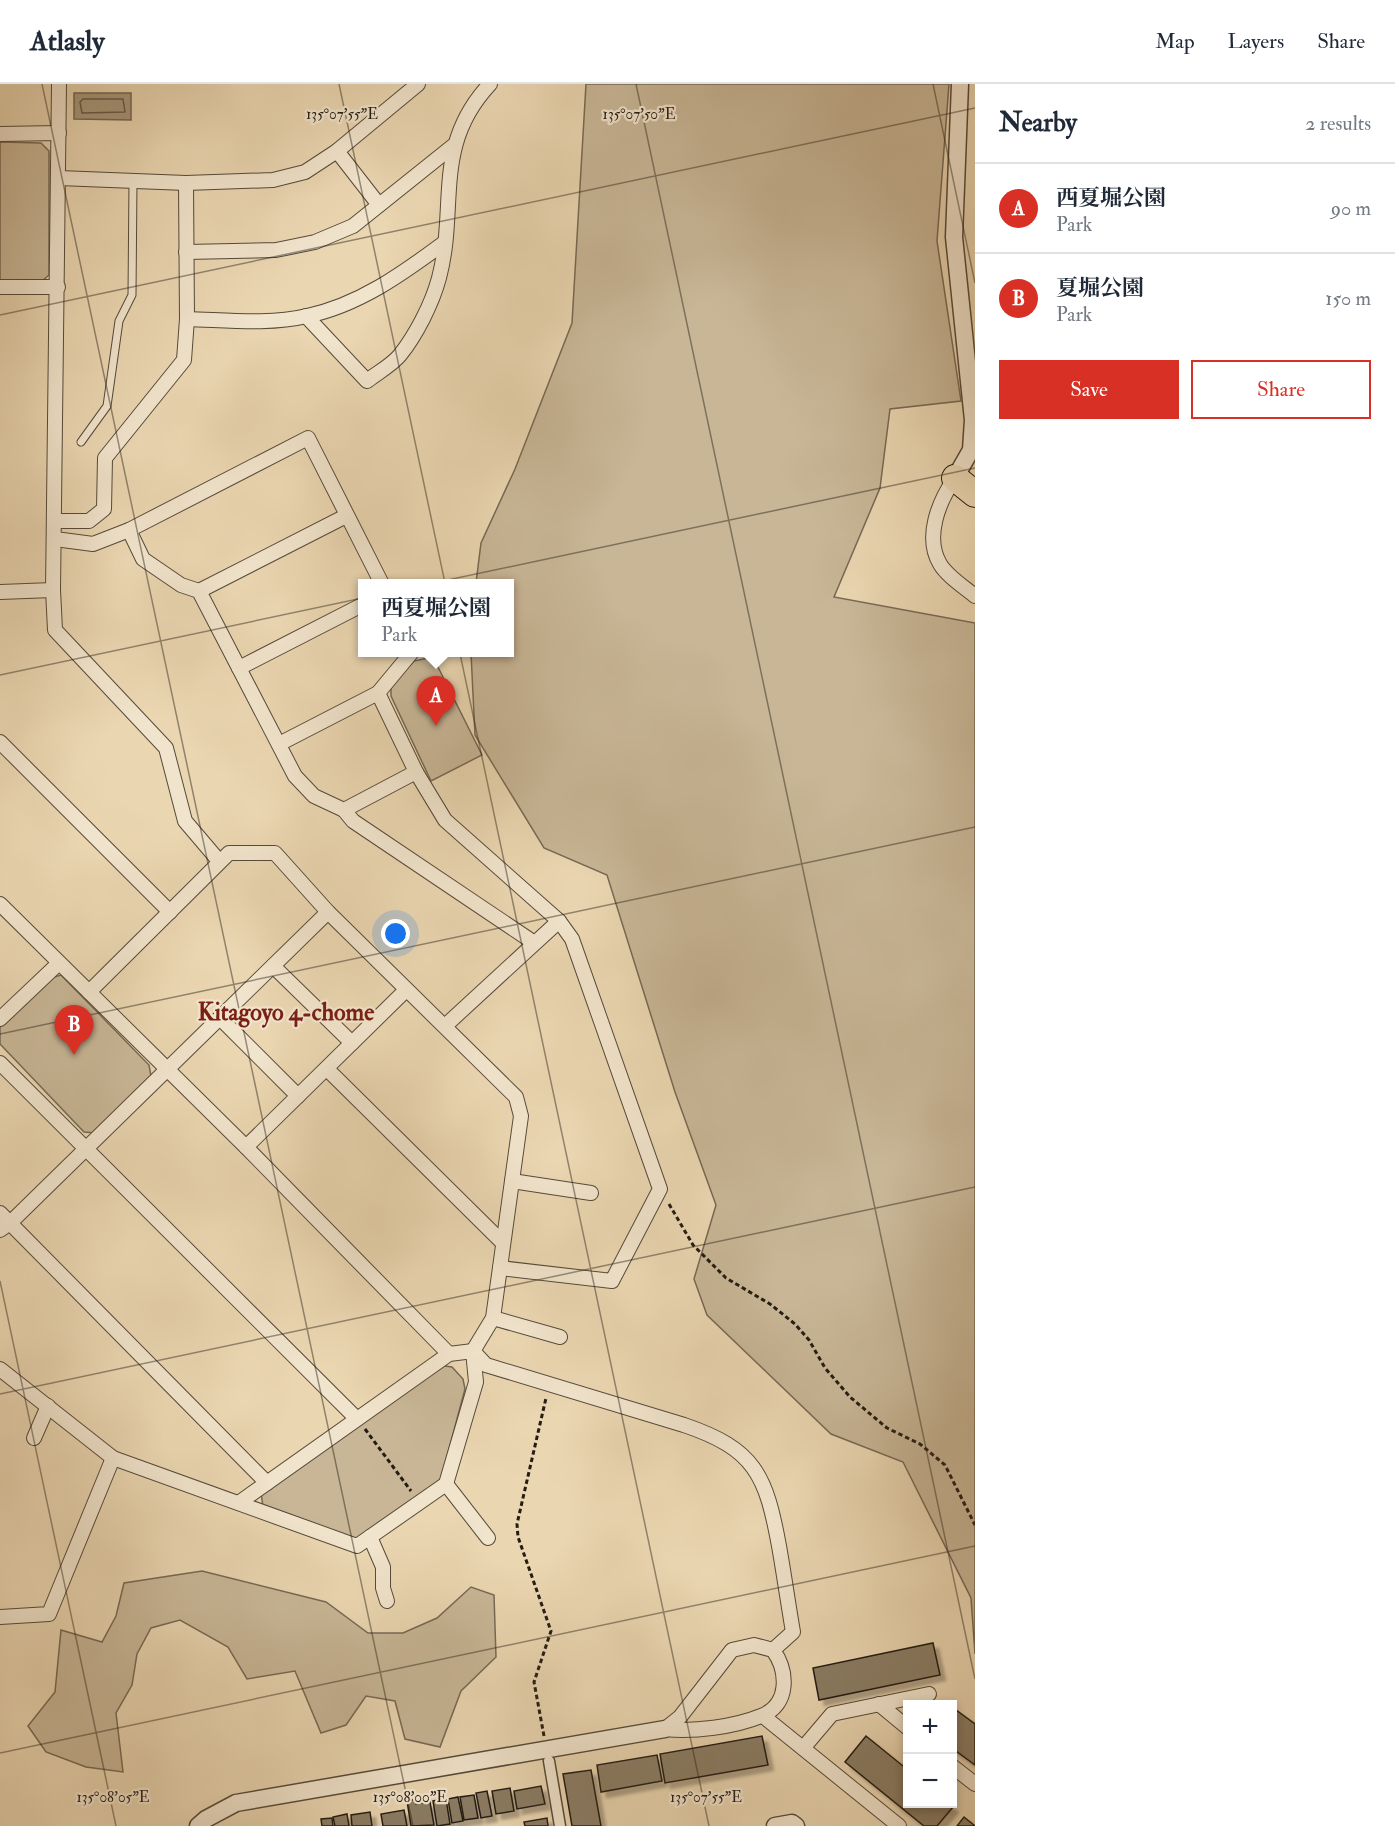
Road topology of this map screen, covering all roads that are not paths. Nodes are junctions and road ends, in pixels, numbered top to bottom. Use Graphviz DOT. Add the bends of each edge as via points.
graph roads {
  1 [pos="59,84"];
  2 [pos="418,84"];
  3 [pos="490,84"];
  4 [pos="960,84"];
  5 [pos="0,134"];
  6 [pos="59,134"];
  7 [pos="453,146"];
  8 [pos="337,151"];
  9 [pos="59,178"];
  10 [pos="133,181"];
  11 [pos="186,183"];
  12 [pos="379,205"];
  13 [pos="444,243"];
  14 [pos="186,252"];
  15 [pos="0,287"];
  16 [pos="58,287"];
  17 [pos="306,316"];
  18 [pos="187,319"];
  19 [pos="81,442"];
  20 [pos="955,478"];
  21 [pos="975,494"];
  22 [pos="346,516"];
  23 [pos="55,521"];
  24 [pos="129,530"];
  25 [pos="55,539"];
  26 [pos="379,579"];
  27 [pos="53,590"];
  28 [pos="200,591"];
  29 [pos="0,592"];
  30 [pos="975,596"];
  31 [pos="358,608"];
  32 [pos="408,657"];
  33 [pos="239,668"];
  34 [pos="378,693"];
  35 [pos="0,742"];
  36 [pos="279,744"];
  37 [pos="416,772"];
  38 [pos="344,810"];
  39 [pos="219,861"];
  40 [pos="0,904"];
  41 [pos="170,912"];
  42 [pos="328,912"];
  43 [pos="559,921"];
  44 [pos="533,942"];
  45 [pos="59,963"];
  46 [pos="273,966"];
  47 [pos="406,990"];
  48 [pos="89,992"];
  49 [pos="220,1018"];
  50 [pos="0,1019"];
  51 [pos="446,1025"];
  52 [pos="352,1043"];
  53 [pos="0,1063"];
  54 [pos="327,1069"];
  55 [pos="167,1070"];
  56 [pos="298,1096"];
  57 [pos="246,1147"];
  58 [pos="87,1150"];
  59 [pos="512,1181"];
  60 [pos="591,1193"];
  61 [pos="0,1213"];
  62 [pos="5,1227"];
  63 [pos="502,1243"];
  64 [pos="500,1268"];
  65 [pos="494,1318"];
  66 [pos="560,1337"];
  67 [pos="473,1351"];
  68 [pos="448,1354"];
  69 [pos="0,1369"];
  70 [pos="48,1406"];
  71 [pos="356,1418"];
  72 [pos="34,1438"];
  73 [pos="112,1458"];
  74 [pos="267,1483"];
  75 [pos="446,1484"];
  76 [pos="240,1502"];
  77 [pos="370,1537"];
  78 [pos="488,1538"];
  79 [pos="387,1601"];
  80 [pos="0,1617"];
  81 [pos="773,1650"];
  82 [pos="929,1694"];
  83 [pos="879,1704"];
  84 [pos="763,1716"];
  85 [pos="903,1724"];
  86 [pos="665,1729"];
  87 [pos="804,1747"];
  88 [pos="549,1761"];
  89 [pos="957,1770"];
  90 [pos="975,1785"];
  91 [pos="198,1826"];
  92 [pos="560,1826"];
  93 [pos="775,1826"];
  94 [pos="796,1826"];
  95 [pos="899,1826"];
  1 -- 6 [label="street"];
  2 -- 8 [label="street"];
  3 -- 7 [label="street" via="462,123"];
  4 -- 20 [label="street" via="954,237 974,420 971,450"];
  5 -- 6 [label="street"];
  6 -- 9 [label="street"];
  7 -- 12 [label="street"];
  7 -- 13 [label="street"];
  8 -- 11 [label="street" via="305,172 273,180"];
  8 -- 12 [label="street"];
  9 -- 10 [label="street"];
  9 -- 16 [label="street"];
  10 -- 11 [label="street"];
  10 -- 19 [label="lane" via="132,295 119,321 107,406"];
  11 -- 14 [label="street"];
  12 -- 14 [label="street" via="353,226 315,242 276,250"];
  13 -- 17 [label="street" via="355,301"];
  13 -- 17 [label="street" via="439,279 421,321 399,357 367,381"];
  14 -- 18 [label="street"];
  15 -- 16 [label="street"];
  16 -- 23 [label="street"];
  17 -- 18 [label="street" via="251,321"];
  18 -- 23 [label="street" via="184,360 105,459 104,509 89,521"];
  20 -- 21 [label="highway"];
  20 -- 30 [label="street" via="936,513 934,542 939,563"];
  22 -- 24 [label="street" via="308,438"];
  22 -- 26 [label="street"];
  22 -- 28 [label="street"];
  23 -- 25 [label="street"];
  24 -- 25 [label="street" via="93,544"];
  24 -- 28 [label="street" via="143,559 181,585"];
  25 -- 27 [label="street"];
  27 -- 29 [label="street"];
  27 -- 39 [label="street" via="55,630 166,748 185,822"];
  28 -- 33 [label="street"];
  31 -- 33 [label="street"];
  32 -- 34 [label="street"];
  33 -- 36 [label="street"];
  34 -- 36 [label="street"];
  34 -- 37 [label="street"];
  35 -- 41 [label="street"];
  36 -- 38 [label="street" via="295,776 314,796"];
  37 -- 38 [label="street"];
  37 -- 43 [label="street" via="445,820"];
  38 -- 44 [label="street" via="353,821"];
  39 -- 41 [label="street"];
  39 -- 42 [label="street" via="229,853 275,853"];
  40 -- 45 [label="street"];
  41 -- 48 [label="street"];
  42 -- 46 [label="street"];
  42 -- 47 [label="street"];
  43 -- 44 [label="street"];
  43 -- 64 [label="street" via="572,939 660,1189 612,1281"];
  44 -- 51 [label="street"];
  45 -- 48 [label="street"];
  45 -- 50 [label="street"];
  46 -- 49 [label="street"];
  46 -- 52 [label="street"];
  47 -- 51 [label="street"];
  47 -- 52 [label="street"];
  48 -- 55 [label="street"];
  49 -- 55 [label="street"];
  49 -- 56 [label="street"];
  51 -- 59 [label="street" via="516,1097 521,1116"];
  52 -- 54 [label="street"];
  53 -- 58 [label="street"];
  54 -- 56 [label="street"];
  54 -- 63 [label="street"];
  55 -- 57 [label="street"];
  55 -- 58 [label="street"];
  56 -- 57 [label="street"];
  57 -- 68 [label="street"];
  58 -- 62 [label="street"];
  58 -- 71 [label="street"];
  59 -- 60 [label="street"];
  59 -- 63 [label="street"];
  61 -- 62 [label="street"];
  62 -- 74 [label="street"];
  63 -- 64 [label="street"];
  64 -- 65 [label="street"];
  65 -- 66 [label="street"];
  65 -- 67 [label="street"];
  67 -- 68 [label="street"];
  67 -- 75 [label="street" via="476,1382"];
  67 -- 81 [label="street" via="486,1365 716,1436 741,1453 761,1477 771,1503 794,1632"];
  68 -- 71 [label="street"];
  69 -- 70 [label="street"];
  70 -- 72 [label="street"];
  70 -- 73 [label="street"];
  71 -- 74 [label="street"];
  73 -- 76 [label="street"];
  73 -- 80 [label="street" via="49,1614"];
  74 -- 76 [label="street"];
  75 -- 77 [label="street"];
  75 -- 78 [label="street"];
  76 -- 77 [label="street" via="357,1546"];
  77 -- 79 [label="street" via="382,1567"];
  81 -- 84 [label="street" via="782,1663 786,1682 778,1701"];
  81 -- 86 [label="street" via="754,1645 732,1650 680,1717"];
  82 -- 83 [label="street"];
  83 -- 85 [label="street"];
  83 -- 87 [label="street" via="831,1714"];
  84 -- 86 [label="street" via="691,1732"];
  84 -- 87 [label="street"];
  86 -- 91 [label="street" via="236,1803"];
  87 -- 95 [label="street"];
  88 -- 92 [label="street"];
  89 -- 90 [label="street"];
  93 -- 94 [label="street"];
}
